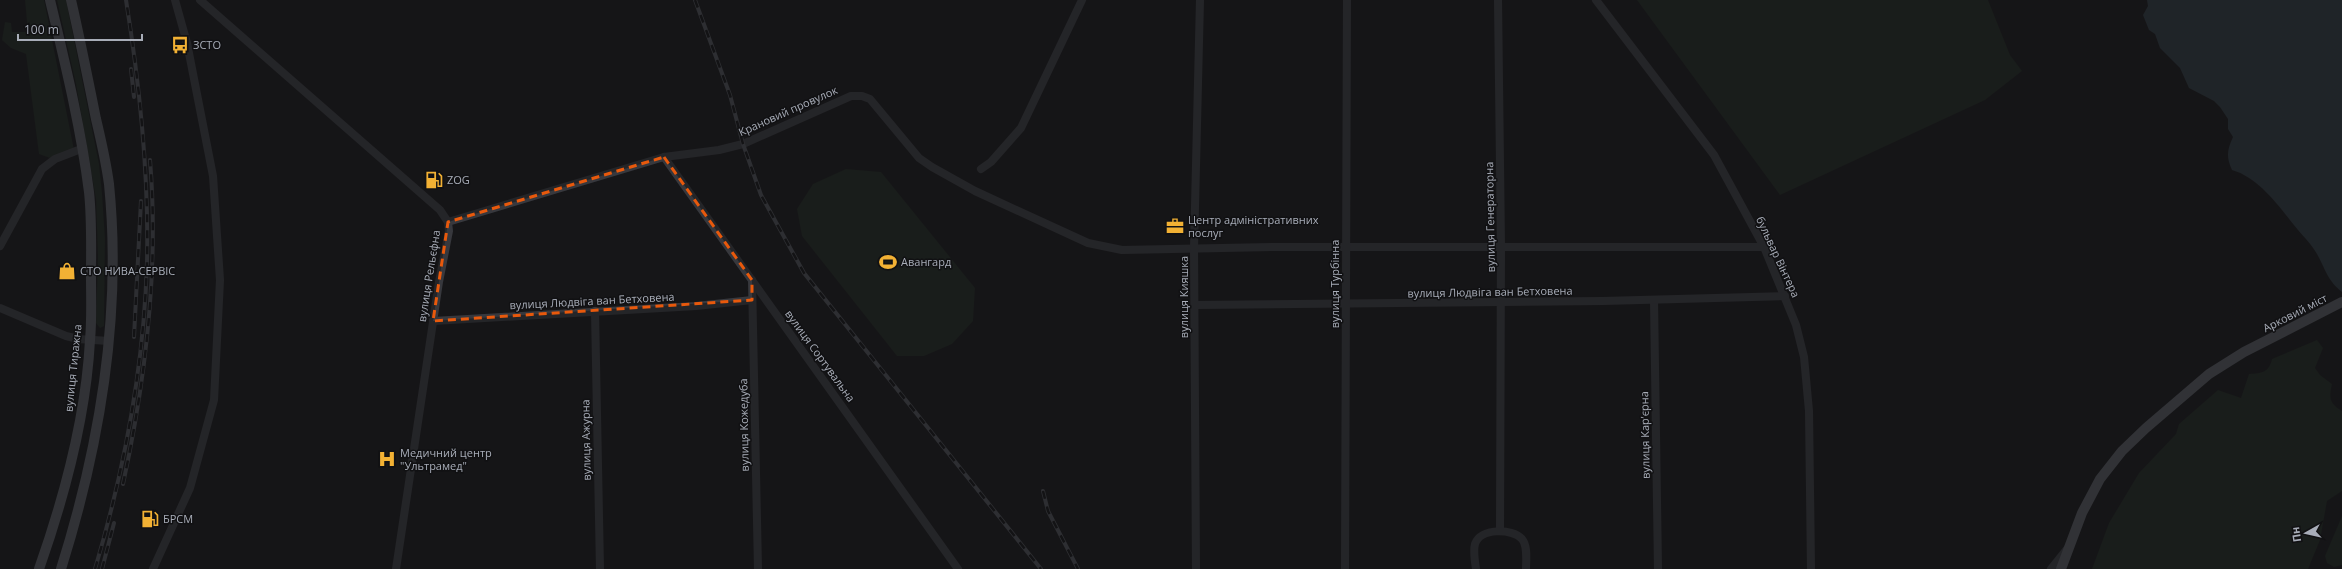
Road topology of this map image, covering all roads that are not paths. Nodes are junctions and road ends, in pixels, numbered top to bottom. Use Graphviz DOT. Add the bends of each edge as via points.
graph roads {
  1 [pos="50,0"];
  2 [pos="71,0"];
  3 [pos="175,0"];
  4 [pos="200,0"];
  5 [pos="1082,0"];
  6 [pos="1200,0"];
  7 [pos="1347,0"];
  8 [pos="1498,0"];
  9 [pos="1596,0"];
  10 [pos="81,149"];
  11 [pos="664,157"];
  12 [pos="981,169"];
  13 [pos="448,222"];
  14 [pos="0,246"];
  15 [pos="1502,246"];
  16 [pos="1764,247"];
  17 [pos="1194,248"];
  18 [pos="1346,248"];
  19 [pos="752,280"];
  20 [pos="1785,296"];
  21 [pos="752,300"];
  22 [pos="1654,300"];
  23 [pos="1501,302"];
  24 [pos="2342,302"];
  25 [pos="1195,305"];
  26 [pos="1346,305"];
  27 [pos="0,308"];
  28 [pos="595,311"];
  29 [pos="433,321"];
  30 [pos="90,340"];
  31 [pos="109,340"];
  32 [pos="1500,530"];
  33 [pos="2069,547"];
  34 [pos="39,569"];
  35 [pos="61,569"];
  36 [pos="153,569"];
  37 [pos="396,569"];
  38 [pos="600,569"];
  39 [pos="758,569"];
  40 [pos="958,569"];
  41 [pos="1196,569"];
  42 [pos="1345,569"];
  43 [pos="1476,569"];
  44 [pos="1526,569"];
  45 [pos="1658,569"];
  46 [pos="1811,569"];
  47 [pos="2051,569"];
  48 [pos="2061,569"];
  1 -- 10 [label="main road, вулиця Тиражна"];
  2 -- 31 [label="main road" via="108,182 112,268"];
  3 -- 36 [label="street" via="188,43 214,176 220,280 214,400 190,488"];
  4 -- 13 [label="street, вулиця Рельєфна" via="440,210"];
  5 -- 12 [label="street" via="1021,128 991,162"];
  6 -- 17 [label="street, вулиця Кияшка"];
  7 -- 18 [label="street, вулиця Турбінна"];
  8 -- 15 [label="street, вулиця Генераторна"];
  9 -- 16 [label="street, бульвар Вінтера" via="1714,155"];
  10 -- 14 [label="street" via="54,159 42,169"];
  10 -- 30 [label="main road, вулиця Тиражна" via="92,221"];
  11 -- 13 [label="street, Крановий провулок"];
  11 -- 17 [label="street, Крановий провулок" via="720,150 743,144 850,96 862,96 870,99 919,158 932,168 975,191 1081,240 1122,250"];
  11 -- 19 [label="street, вулиця Сортувальна"];
  13 -- 29 [label="street, вулиця Рельєфна" via="449,231"];
  15 -- 16 [label="street"];
  15 -- 18 [label="street"];
  15 -- 23 [label="street, вулиця Генераторна"];
  16 -- 20 [label="street, бульвар Вінтера"];
  17 -- 18 [label="street"];
  17 -- 25 [label="street, вулиця Кияшка"];
  18 -- 26 [label="street, вулиця Турбінна"];
  19 -- 21 [label="street, вулиця Кожедуба"];
  19 -- 40 [label="street, вулиця Сортувальна"];
  20 -- 22 [label="street, вулиця Людвіга ван Бетховена"];
  20 -- 46 [label="street, бульвар Вінтера" via="1804,357 1809,411"];
  21 -- 28 [label="street, вулиця Людвіга ван Бетховена" via="696,306"];
  21 -- 39 [label="street, вулиця Кожедуба"];
  22 -- 23 [label="street, вулиця Людвіга ван Бетховена"];
  22 -- 45 [label="street, вулиця Кар’єрна"];
  23 -- 26 [label="street, вулиця Людвіга ван Бетховена"];
  23 -- 32 [label="street, вулиця Генераторна"];
  24 -- 33 [label="main road, Арковий міст" via="2258,345 2209,374 2168,408 2122,451 2100,479 2082,513"];
  25 -- 26 [label="street, вулиця Людвіга ван Бетховена"];
  25 -- 41 [label="street, вулиця Кияшка"];
  26 -- 42 [label="street, вулиця Турбінна"];
  27 -- 30 [label="street" via="66,336"];
  28 -- 29 [label="street, вулиця Людвіга ван Бетховена"];
  28 -- 38 [label="street, вулиця Ажурна"];
  29 -- 37 [label="street, вулиця Рельєфна"];
  30 -- 31 [label="street"];
  30 -- 34 [label="main road, вулиця Тиражна" via="82,410 68,476 58,515"];
  31 -- 35 [label="main road" via="93,452 75,526"];
  32 -- 43 [label="street" via="1479,538 1475,544"];
  32 -- 44 [label="street" via="1522,539 1526,547"];
  33 -- 47 [label="street"];
  33 -- 48 [label="main road, Арковий міст"];
}
